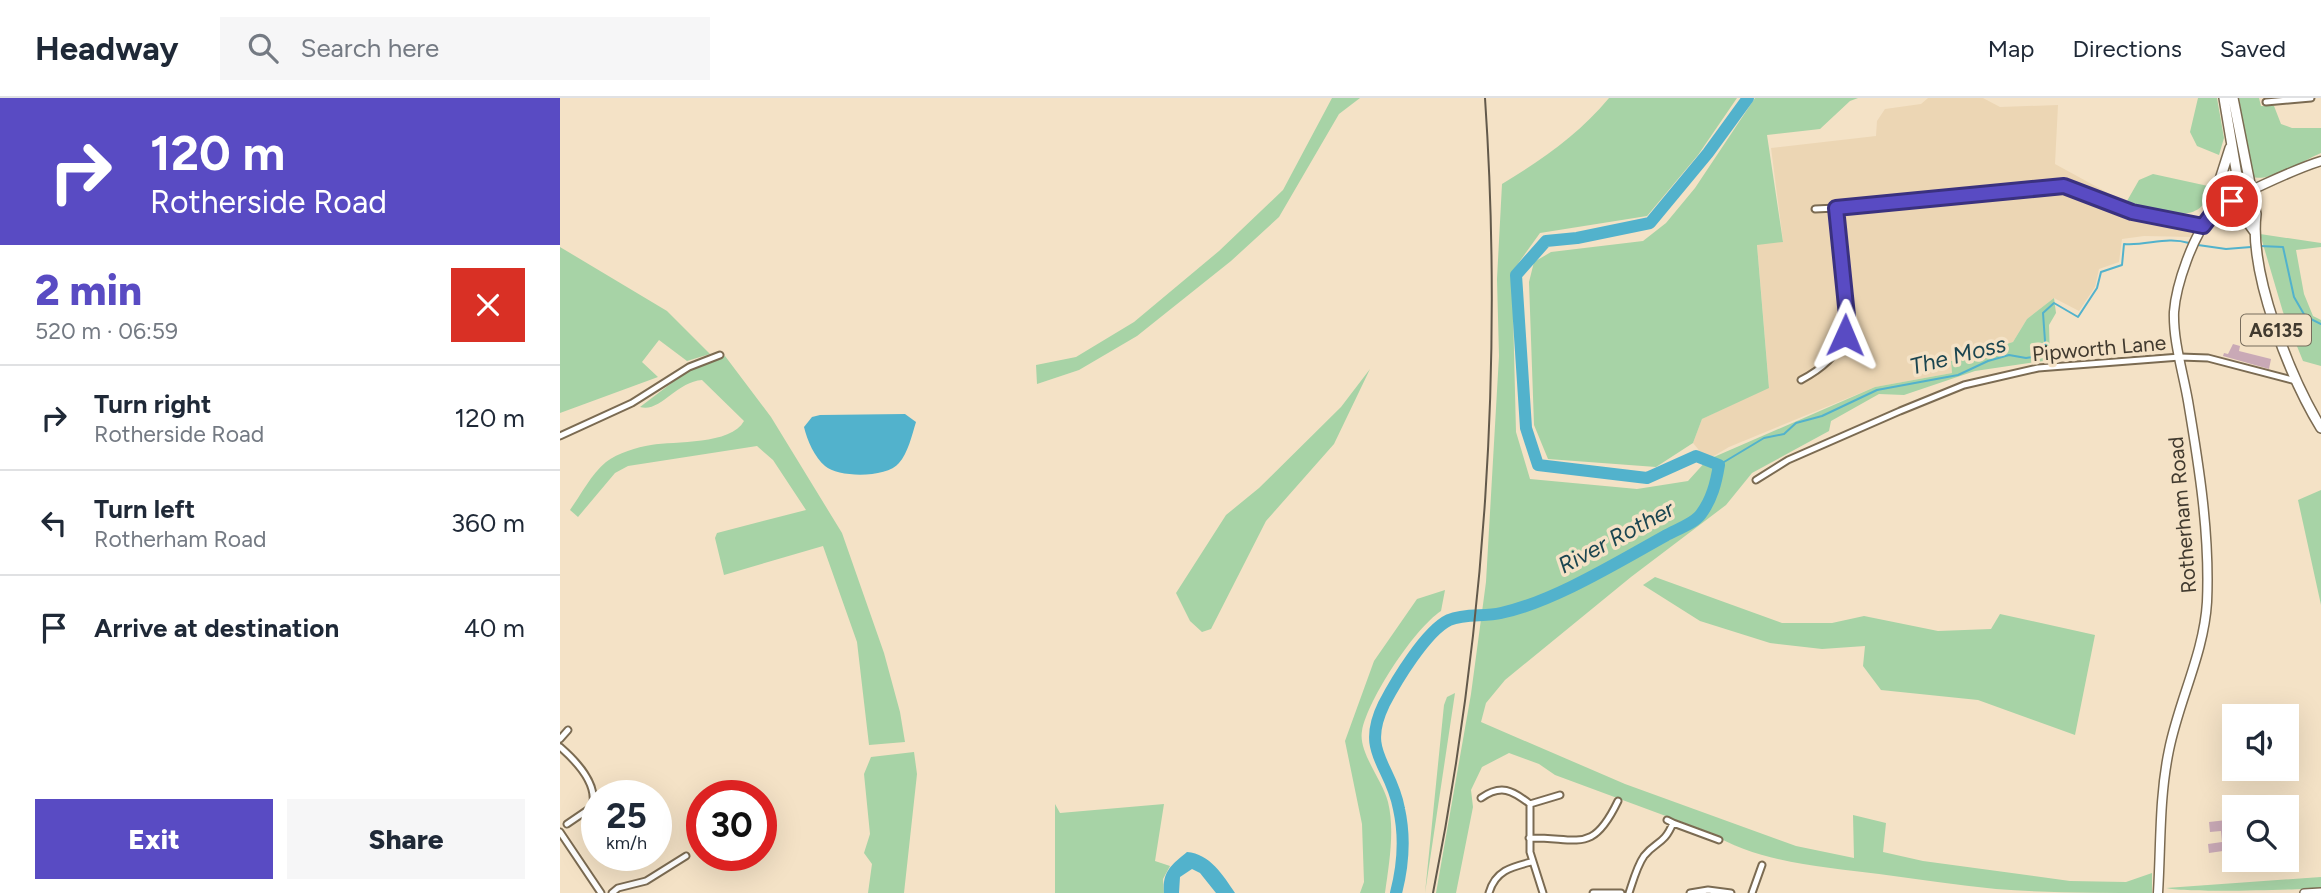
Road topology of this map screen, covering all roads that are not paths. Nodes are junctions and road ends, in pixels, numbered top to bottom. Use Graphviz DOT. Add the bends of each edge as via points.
graph roads {
  1 [pos="2224,98"];
  2 [pos="2233,98"];
  3 [pos="2311,98"];
  4 [pos="2274,100"];
  5 [pos="2266,102"];
  6 [pos="2231,143"];
  7 [pos="2242,154"];
  8 [pos="2321,161"];
  9 [pos="2252,192"];
  10 [pos="2241,197"];
  11 [pos="1836,208"];
  12 [pos="1815,209"];
  13 [pos="2205,223"];
  14 [pos="2254,232"];
  15 [pos="720,355"];
  16 [pos="2180,357"];
  17 [pos="1801,380"];
  18 [pos="2296,381"];
  19 [pos="2321,428"];
  20 [pos="560,436"];
  21 [pos="1756,480"];
  22 [pos="568,730"];
  23 [pos="560,739"];
  24 [pos="560,747"];
  25 [pos="1560,795"];
  26 [pos="1481,798"];
  27 [pos="1618,801"];
  28 [pos="1530,804"];
  29 [pos="568,824"];
  30 [pos="561,834"];
  31 [pos="1529,838"];
  32 [pos="1719,840"];
  33 [pos="686,856"];
  34 [pos="1531,862"];
  35 [pos="1762,865"];
  36 [pos="2321,892"];
  37 [pos="601,893"];
  38 [pos="612,893"];
  39 [pos="1489,893"];
  40 [pos="1543,893"];
  41 [pos="1593,893"];
  42 [pos="1621,893"];
  43 [pos="1629,893"];
  44 [pos="1690,893"];
  45 [pos="1731,893"];
  46 [pos="1752,893"];
  47 [pos="2158,893"];
  48 [pos="2304,893"];
  1 -- 6 [label="main road, A6135"];
  2 -- 7 [label="main road, A6135"];
  3 -- 4 [label="street"];
  4 -- 5 [label="street"];
  6 -- 10 [label="main road, A6135"];
  6 -- 13 [label="main road"];
  7 -- 9 [label="main road, A6135"];
  7 -- 10 [label="main road, A6135" via="2245,187"];
  8 -- 9 [label="main road"];
  9 -- 10 [label="main road"];
  9 -- 14 [label="main road, A6135" via="2248,211"];
  10 -- 13 [label="main road" via="2216,209"];
  10 -- 14 [label="main road, A6135" via="2244,217"];
  11 -- 12 [label="street"];
  11 -- 13 [label="street" via="2064,186 2132,212"];
  11 -- 17 [label="street" via="1845,335 1828,361"];
  13 -- 16 [label="main road, Rotherham Road" via="2176,299 2174,321"];
  14 -- 18 [label="main road, A6135" via="2272,317"];
  15 -- 20 [label="street"];
  16 -- 18 [label="street, Pipworth Lane" via="2231,363"];
  16 -- 21 [label="street, Pipworth Lane" via="2038,368 1964,385 1788,460"];
  16 -- 47 [label="main road, Rotherham Road" via="2199,478 2207,602 2165,777"];
  18 -- 19 [label="main road, A6135"];
  22 -- 23 [label="street"];
  24 -- 29 [label="street" via="581,770 594,794 592,807"];
  25 -- 28 [label="street"];
  26 -- 28 [label="street" via="1507,789"];
  27 -- 31 [label="street" via="1606,825 1587,839"];
  28 -- 31 [label="street"];
  30 -- 37 [label="street"];
  31 -- 34 [label="street"];
  32 -- 43 [label="street" via="1670,821 1665,839 1645,856"];
  33 -- 38 [label="street" via="646,881"];
  34 -- 39 [label="street" via="1500,873"];
  34 -- 40 [label="street"];
  35 -- 46 [label="street"];
  36 -- 48 [label="street"];
  41 -- 42 [label="street"];
  44 -- 45 [label="street"];
}
